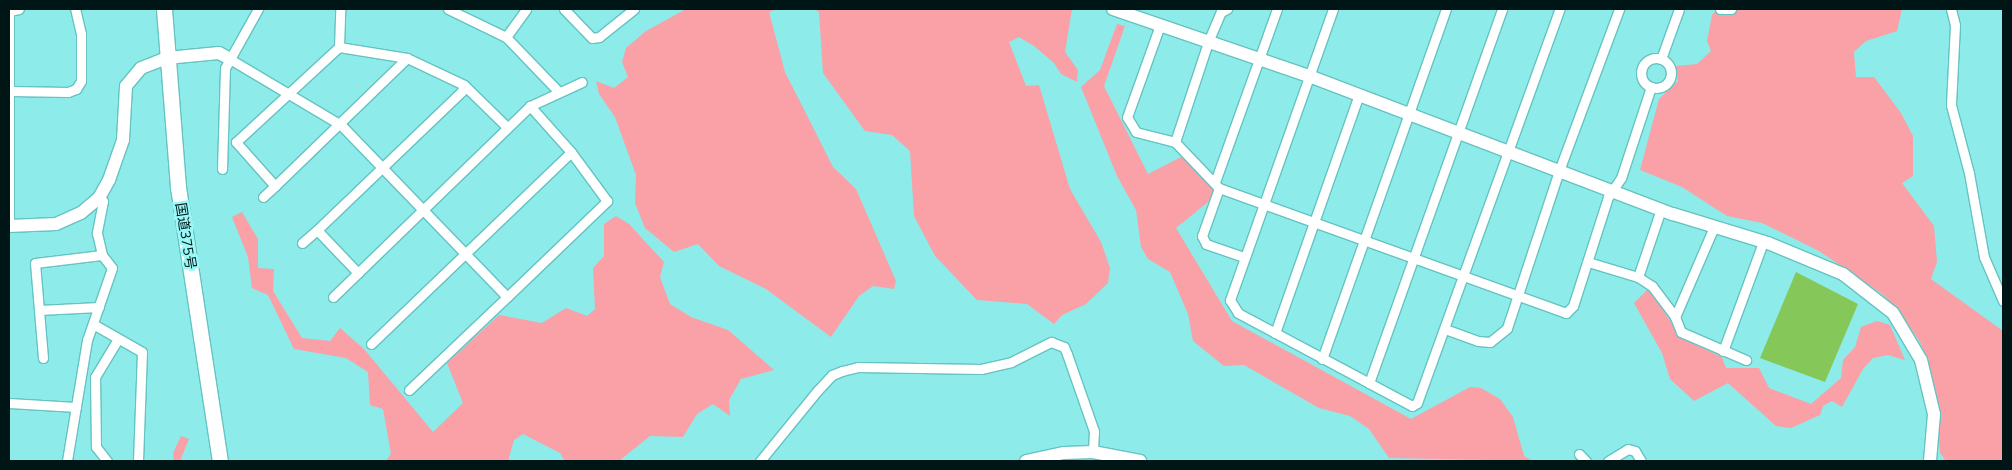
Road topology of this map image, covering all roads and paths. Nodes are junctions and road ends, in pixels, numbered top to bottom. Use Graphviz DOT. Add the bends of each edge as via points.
graph roads {
  1 [pos="75,9"];
  2 [pos="164,9"];
  3 [pos="258,9"];
  4 [pos="340,9"];
  5 [pos="448,9"];
  6 [pos="526,9"];
  7 [pos="564,9"];
  8 [pos="634,9"];
  9 [pos="1113,9"];
  10 [pos="1227,9"];
  11 [pos="1277,9"];
  12 [pos="1333,9"];
  13 [pos="1446,9"];
  14 [pos="1502,9"];
  15 [pos="1560,9"];
  16 [pos="1619,9"];
  17 [pos="1679,9"];
  18 [pos="1720,9"];
  19 [pos="1731,9"];
  20 [pos="1951,9"];
  21 [pos="12,10"];
  22 [pos="1160,25"];
  23 [pos="506,38"];
  24 [pos="1208,42"];
  25 [pos="339,47"];
  26 [pos="168,58"];
  27 [pos="228,58"];
  28 [pos="407,58"];
  29 [pos="1661,58"];
  30 [pos="1260,59"];
  31 [pos="1309,76"];
  32 [pos="582,82"];
  33 [pos="464,85"];
  34 [pos="1651,87"];
  35 [pos="10,91"];
  36 [pos="558,92"];
  37 [pos="289,93"];
  38 [pos="1359,94"];
  39 [pos="530,106"];
  40 [pos="1408,112"];
  41 [pos="341,124"];
  42 [pos="507,127"];
  43 [pos="1459,131"];
  44 [pos="1175,142"];
  45 [pos="1508,150"];
  46 [pos="571,152"];
  47 [pos="1560,168"];
  48 [pos="222,169"];
  49 [pos="382,169"];
  50 [pos="1217,185"];
  51 [pos="275,186"];
  52 [pos="1613,189"];
  53 [pos="263,197"];
  54 [pos="99,198"];
  55 [pos="1263,203"];
  56 [pos="423,209"];
  57 [pos="1661,209"];
  58 [pos="1314,222"];
  59 [pos="9,226"];
  60 [pos="1714,227"];
  61 [pos="317,230"];
  62 [pos="1363,240"];
  63 [pos="302,242"];
  64 [pos="1763,242"];
  65 [pos="465,253"];
  66 [pos="102,255"];
  67 [pos="1243,257"];
  68 [pos="1414,259"];
  69 [pos="1588,262"];
  70 [pos="358,273"];
  71 [pos="1464,276"];
  72 [pos="1638,277"];
  73 [pos="1517,296"];
  74 [pos="333,297"];
  75 [pos="507,297"];
  76 [pos="2003,301"];
  77 [pos="99,307"];
  78 [pos="39,310"];
  79 [pos="1675,317"];
  80 [pos="93,324"];
  81 [pos="1445,329"];
  82 [pos="1275,333"];
  83 [pos="118,338"];
  84 [pos="371,344"];
  85 [pos="1723,351"];
  86 [pos="43,358"];
  87 [pos="1322,359"];
  88 [pos="1746,360"];
  89 [pos="1369,383"];
  90 [pos="409,390"];
  91 [pos="9,403"];
  92 [pos="76,407"];
  93 [pos="1093,452"];
  94 [pos="1579,454"];
  95 [pos="1065,457"];
  96 [pos="67,461"];
  97 [pos="107,461"];
  98 [pos="138,461"];
  99 [pos="220,461"];
  100 [pos="760,461"];
  101 [pos="1026,461"];
  102 [pos="1140,461"];
  103 [pos="1586,461"];
  104 [pos="1608,461"];
  105 [pos="1641,461"];
  106 [pos="1930,461"];
  1 -- 35 [label="street" via="81,34 81,81 76,89 68,92"];
  2 -- 26 [label="highway, 国道375号"];
  3 -- 27 [label="street"];
  4 -- 25 [label="street"];
  5 -- 23 [label="street"];
  6 -- 23 [label="street"];
  7 -- 8 [label="street" via="592,38 599,37"];
  9 -- 22 [label="street"];
  10 -- 24 [label="street" via="1221,12"];
  11 -- 30 [label="street"];
  12 -- 31 [label="street"];
  13 -- 40 [label="street"];
  14 -- 43 [label="street"];
  15 -- 45 [label="street"];
  16 -- 47 [label="street"];
  17 -- 29 [label="street"];
  18 -- 19 [label="street"];
  20 -- 76 [label="street" via="1955,25 1951,105 1969,173 1984,257"];
  21 -- 35 [label="street"];
  22 -- 24 [label="street"];
  22 -- 44 [label="street" via="1127,117 1136,132"];
  23 -- 36 [label="street"];
  24 -- 30 [label="street"];
  24 -- 44 [label="street"];
  25 -- 28 [label="street"];
  25 -- 37 [label="street"];
  26 -- 27 [label="street" via="219,53"];
  26 -- 54 [label="street" via="141,68 126,86 123,140"];
  26 -- 99 [label="highway, 国道375号" via="178,187"];
  27 -- 37 [label="street"];
  27 -- 48 [label="street"];
  28 -- 33 [label="street"];
  28 -- 41 [label="street"];
  29 -- 34 [label="street" via="1650,59 1642,68 1642,79"];
  29 -- 34 [label="street" via="1670,66 1670,78 1662,86"];
  30 -- 31 [label="street"];
  30 -- 50 [label="street"];
  31 -- 38 [label="street"];
  31 -- 55 [label="street"];
  32 -- 36 [label="street"];
  33 -- 42 [label="street"];
  33 -- 49 [label="street" via="462,91"];
  34 -- 52 [label="street" via="1621,178"];
  35 -- 59 [label="street"];
  36 -- 39 [label="street"];
  37 -- 41 [label="street"];
  37 -- 51 [label="street" via="236,142"];
  38 -- 40 [label="street"];
  38 -- 58 [label="street"];
  39 -- 42 [label="street"];
  39 -- 46 [label="street"];
  40 -- 43 [label="street"];
  40 -- 62 [label="street"];
  41 -- 49 [label="street"];
  41 -- 51 [label="street"];
  42 -- 56 [label="street"];
  43 -- 45 [label="street"];
  43 -- 68 [label="street"];
  44 -- 50 [label="street"];
  45 -- 47 [label="street"];
  45 -- 71 [label="street"];
  46 -- 65 [label="street"];
  46 -- 75 [label="street" via="607,201"];
  47 -- 52 [label="street"];
  47 -- 73 [label="street"];
  49 -- 56 [label="street"];
  49 -- 61 [label="street"];
  50 -- 55 [label="street"];
  50 -- 67 [label="street" via="1202,236 1206,244"];
  51 -- 53 [label="street"];
  52 -- 57 [label="street"];
  52 -- 69 [label="street"];
  54 -- 59 [label="street" via="81,213 56,224"];
  54 -- 66 [label="street" via="103,201 97,233"];
  55 -- 58 [label="street"];
  55 -- 67 [label="street"];
  56 -- 65 [label="street"];
  56 -- 70 [label="street"];
  57 -- 60 [label="street"];
  57 -- 72 [label="street"];
  58 -- 62 [label="street"];
  58 -- 82 [label="street"];
  60 -- 64 [label="street"];
  60 -- 79 [label="street"];
  61 -- 63 [label="street"];
  61 -- 70 [label="street"];
  62 -- 68 [label="street"];
  62 -- 87 [label="street"];
  64 -- 85 [label="street"];
  64 -- 106 [label="street" via="1843,274 1893,312 1921,360 1929,388 1934,414"];
  65 -- 75 [label="street"];
  65 -- 84 [label="street"];
  66 -- 77 [label="street" via="112,268"];
  66 -- 78 [label="street" via="35,263"];
  67 -- 82 [label="street" via="1230,300 1238,313"];
  68 -- 71 [label="street"];
  68 -- 89 [label="street"];
  69 -- 72 [label="street"];
  69 -- 73 [label="street" via="1573,306 1566,313"];
  70 -- 74 [label="street"];
  71 -- 73 [label="street"];
  71 -- 81 [label="street"];
  72 -- 79 [label="street" via="1652,286"];
  73 -- 81 [label="street" via="1507,328 1490,342"];
  75 -- 90 [label="street"];
  77 -- 78 [label="street"];
  77 -- 80 [label="street"];
  78 -- 86 [label="street"];
  79 -- 85 [label="street" via="1681,332"];
  80 -- 83 [label="street"];
  80 -- 92 [label="street"];
  81 -- 89 [label="street" via="1417,403 1412,406"];
  82 -- 87 [label="street"];
  83 -- 97 [label="street" via="95,377 96,447"];
  83 -- 98 [label="street" via="142,352"];
  85 -- 88 [label="street"];
  87 -- 89 [label="street"];
  91 -- 92 [label="street"];
  92 -- 96 [label="street"];
  93 -- 95 [label="street"];
  93 -- 100 [label="street" via="1094,431 1067,354 1064,348 1051,342 1011,362 988,368 858,367 832,375"];
  93 -- 102 [label="street"];
  94 -- 103 [label="street"];
  95 -- 101 [label="street"];
  104 -- 105 [label="street" via="1628,449 1635,451"];
}
